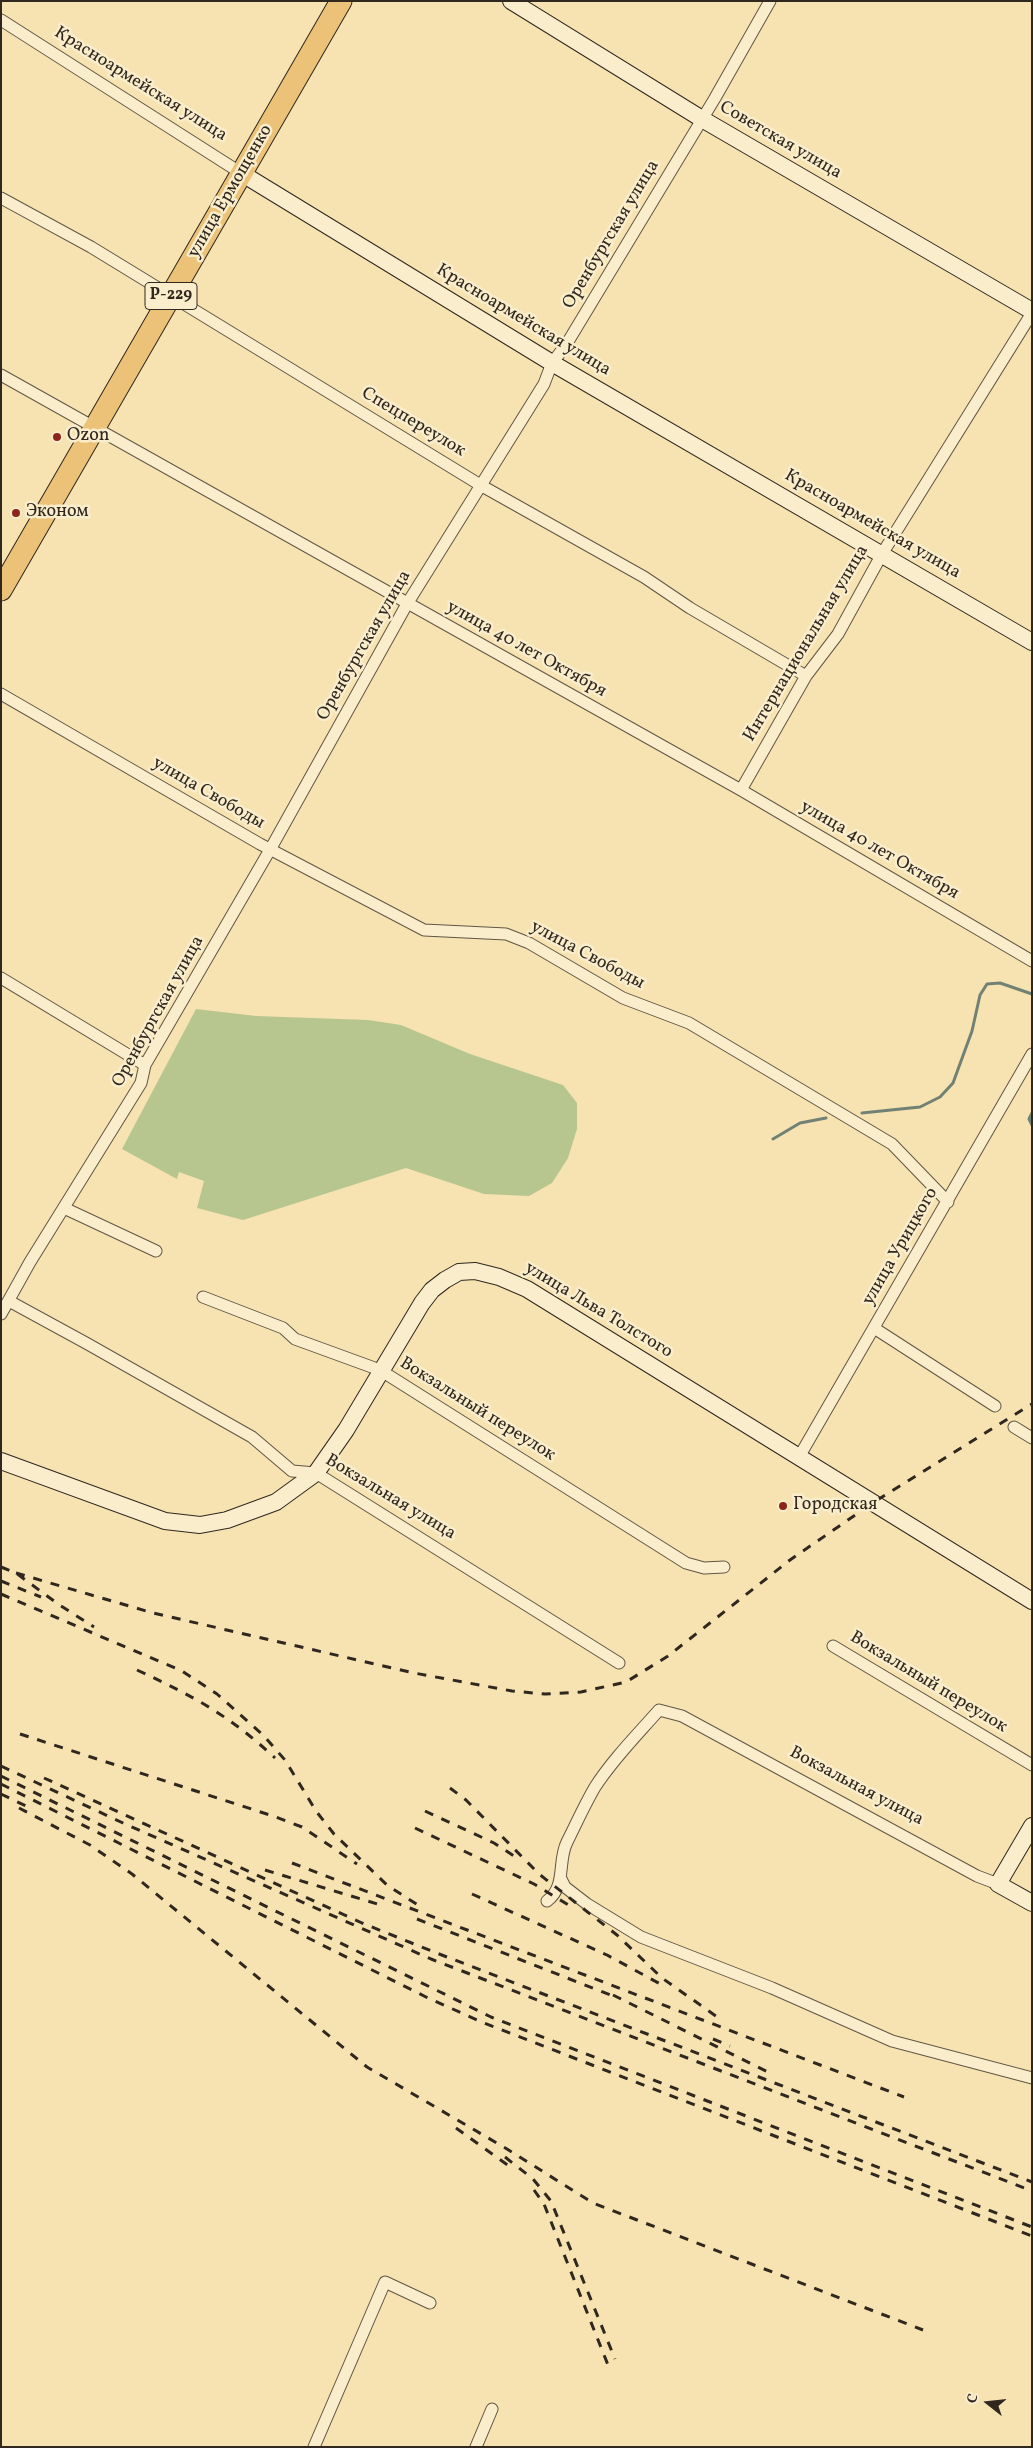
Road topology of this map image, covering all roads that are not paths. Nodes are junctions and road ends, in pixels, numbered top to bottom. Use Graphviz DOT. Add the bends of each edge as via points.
graph roads {
  1 [pos="341,1"];
  2 [pos="511,1"];
  3 [pos="770,1"];
  4 [pos="1,20"];
  5 [pos="702,119"];
  6 [pos="242,173"];
  7 [pos="1,198"];
  8 [pos="171,296"];
  9 [pos="1032,312"];
  10 [pos="552,363"];
  11 [pos="1,374"];
  12 [pos="96,427"];
  13 [pos="482,486"];
  14 [pos="882,554"];
  15 [pos="1,590"];
  16 [pos="407,604"];
  17 [pos="1032,642"];
  18 [pos="806,676"];
  19 [pos="1,694"];
  20 [pos="740,790"];
  21 [pos="271,848"];
  22 [pos="1032,961"];
  23 [pos="1,978"];
  24 [pos="1032,1054"];
  25 [pos="145,1066"];
  26 [pos="948,1202"];
  27 [pos="64,1208"];
  28 [pos="156,1251"];
  29 [pos="203,1297"];
  30 [pos="9,1301"];
  31 [pos="1,1314"];
  32 [pos="874,1328"];
  33 [pos="380,1370"];
  34 [pos="994,1406"];
  35 [pos="1014,1427"];
  36 [pos="1032,1438"];
  37 [pos="799,1457"];
  38 [pos="1,1461"];
  39 [pos="316,1473"];
  40 [pos="724,1568"];
  41 [pos="1032,1601"];
  42 [pos="833,1646"];
  43 [pos="618,1663"];
  44 [pos="1032,1765"];
  45 [pos="1032,1826"];
  46 [pos="561,1879"];
  47 [pos="998,1884"];
  48 [pos="547,1901"];
  49 [pos="1032,1903"];
  50 [pos="1032,2078"];
  51 [pos="430,2303"];
  52 [pos="492,2408"];
  53 [pos="314,2447"];
  54 [pos="476,2447"];
  1 -- 6 [label="highway, улица Ермощенко / Р-229"];
  2 -- 5 [label="street, Советская улица"];
  3 -- 5 [label="street, Оренбургская улица"];
  4 -- 6 [label="street, Красноармейская улица"];
  5 -- 9 [label="street, Советская улица"];
  5 -- 10 [label="street, Оренбургская улица"];
  6 -- 8 [label="highway, улица Ермощенко / Р-229"];
  6 -- 10 [label="street, Красноармейская улица"];
  7 -- 8 [label="street, Спецпереулок"];
  8 -- 12 [label="highway, улица Ермощенко / Р-229"];
  8 -- 13 [label="street, Спецпереулок"];
  9 -- 14 [label="street, Интернациональная улица"];
  10 -- 13 [label="street, Оренбургская улица" via="544,384"];
  10 -- 14 [label="street, Красноармейская улица"];
  11 -- 12 [label="street, улица 40 лет Октября"];
  12 -- 15 [label="highway, улица Ермощенко / Р-229"];
  12 -- 16 [label="street, улица 40 лет Октября"];
  13 -- 16 [label="street, Оренбургская улица"];
  13 -- 18 [label="street, Спецпереулок" via="644,577"];
  14 -- 17 [label="street, Красноармейская улица"];
  14 -- 18 [label="street, Интернациональная улица" via="838,634"];
  16 -- 20 [label="street, улица 40 лет Октября"];
  16 -- 21 [label="street, Оренбургская улица"];
  18 -- 20 [label="street, Интернациональная улица"];
  19 -- 21 [label="street, улица Свободы"];
  20 -- 22 [label="street, улица 40 лет Октября"];
  21 -- 25 [label="street, Оренбургская улица"];
  21 -- 26 [label="street, улица Свободы" via="424,930 506,934 529,943 623,998 689,1023 892,1144"];
  23 -- 25 [label="street"];
  24 -- 26 [label="street, улица Урицкого"];
  25 -- 27 [label="street, Оренбургская улица" via="140,1083"];
  26 -- 32 [label="street, улица Урицкого"];
  27 -- 28 [label="street"];
  27 -- 30 [label="street, Оренбургская улица"];
  29 -- 33 [label="street, Вокзальный переулок" via="282,1328 295,1339"];
  30 -- 31 [label="street, Оренбургская улица"];
  30 -- 39 [label="street, Вокзальная улица" via="252,1437 292,1471"];
  32 -- 34 [label="street"];
  32 -- 37 [label="street, улица Урицкого"];
  33 -- 37 [label="street, улица Льва Толстого" via="432,1290 459,1272 475,1271 527,1289"];
  33 -- 39 [label="street, улица Льва Толстого" via="346,1430"];
  33 -- 40 [label="street, Вокзальный переулок" via="686,1563 704,1568"];
  35 -- 36 [label="street"];
  37 -- 41 [label="street, улица Льва Толстого"];
  38 -- 39 [label="street, улица Льва Толстого" via="165,1521 200,1525 227,1520 276,1502"];
  39 -- 43 [label="street, Вокзальная улица"];
  42 -- 44 [label="street, Вокзальный переулок"];
  45 -- 47 [label="street"];
  46 -- 47 [label="street, Вокзальная улица" via="565,1844 596,1787 659,1710 682,1716 977,1876"];
  46 -- 48 [label="street" via="554,1896"];
  46 -- 50 [label="street" via="565,1887 587,1904 640,1936 772,1988 892,2041"];
  47 -- 49 [label="street, Вокзальная улица"];
  51 -- 53 [label="street" via="385,2282"];
  52 -- 54 [label="street"];
}
